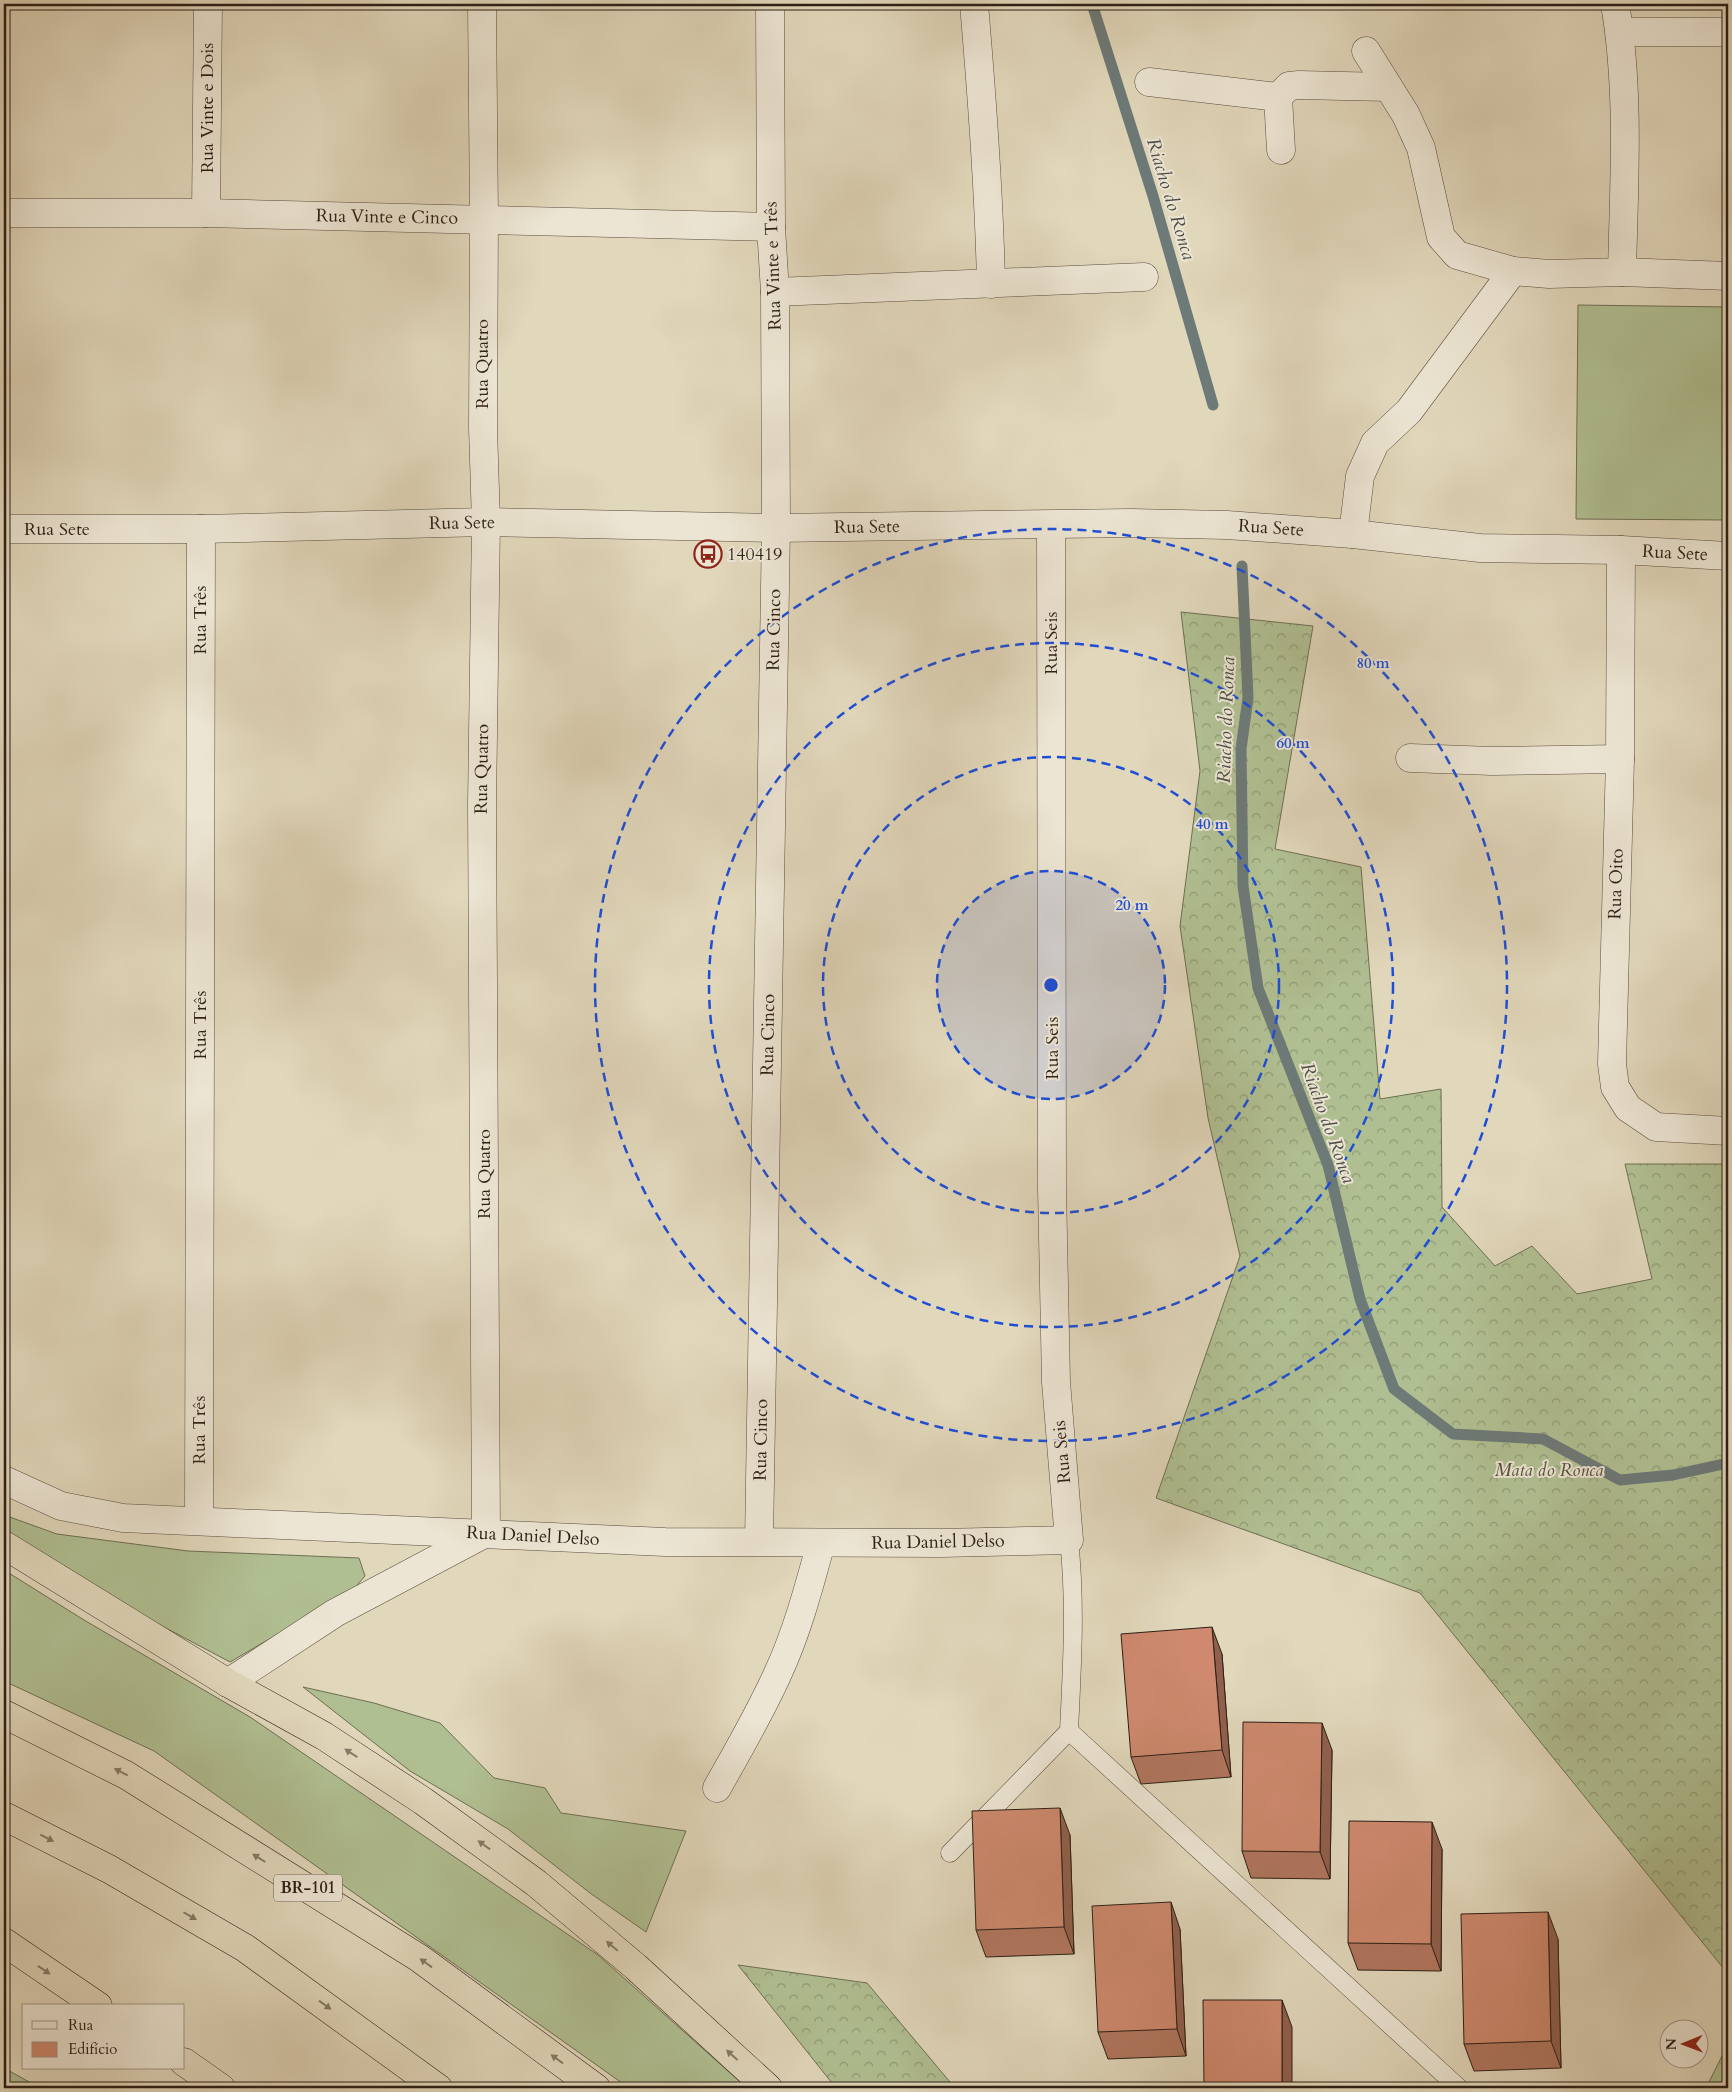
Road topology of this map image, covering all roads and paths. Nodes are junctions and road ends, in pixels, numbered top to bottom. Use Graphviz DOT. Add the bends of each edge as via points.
graph roads {
  1 [pos="208,4"];
  2 [pos="482,4"];
  3 [pos="770,4"];
  4 [pos="974,4"];
  5 [pos="1616,4"];
  6 [pos="1620,32"];
  7 [pos="1728,32"];
  8 [pos="1366,51"];
  9 [pos="1150,82"];
  10 [pos="1388,87"];
  11 [pos="1278,97"];
  12 [pos="1280,150"];
  13 [pos="4,213"];
  14 [pos="206,213"];
  15 [pos="484,220"];
  16 [pos="771,227"];
  17 [pos="1514,271"];
  18 [pos="1622,272"];
  19 [pos="1728,276"];
  20 [pos="1144,277"];
  21 [pos="991,284"];
  22 [pos="775,292"];
  23 [pos="486,522"];
  24 [pos="1051,525"];
  25 [pos="4,528"];
  26 [pos="776,528"];
  27 [pos="201,529"];
  28 [pos="1353,534"];
  29 [pos="1621,550"];
  30 [pos="1728,556"];
  31 [pos="1410,758"];
  32 [pos="1620,759"];
  33 [pos="1728,1131"];
  34 [pos="4,1480"];
  35 [pos="199,1522"];
  36 [pos="486,1533"];
  37 [pos="1069,1540"];
  38 [pos="759,1541"];
  39 [pos="820,1543"];
  40 [pos="4,1545"];
  41 [pos="228,1682"];
  42 [pos="4,1714"];
  43 [pos="1069,1731"];
  44 [pos="717,1788"];
  45 [pos="4,1816"];
  46 [pos="950,1853"];
  47 [pos="4,1942"];
  48 [pos="95,2004"];
  49 [pos="185,2063"];
  50 [pos="221,2088"];
  51 [pos="438,2088"];
  52 [pos="596,2088"];
  53 [pos="768,2088"];
  54 [pos="1459,2088"];
  1 -- 14 [label="street, Rua Vinte e Dois"];
  2 -- 15 [label="street, Rua Quatro"];
  3 -- 16 [label="street, Rua Vinte e Três"];
  4 -- 21 [label="street" via="986,154"];
  5 -- 6 [label="street"];
  6 -- 7 [label="street"];
  6 -- 18 [label="street" via="1625,140"];
  8 -- 10 [label="street"];
  9 -- 11 [label="street"];
  10 -- 11 [label="street" via="1299,84 1289,86"];
  10 -- 17 [label="street" via="1406,115 1420,148 1441,237 1457,255"];
  11 -- 12 [label="street"];
  13 -- 14 [label="street, Rua Vinte e Cinco"];
  14 -- 15 [label="street, Rua Vinte e Cinco"];
  15 -- 16 [label="street, Rua Vinte e Cinco"];
  15 -- 23 [label="street, Rua Quatro" via="482,323"];
  16 -- 22 [label="street, Rua Vinte e Três"];
  17 -- 18 [label="street" via="1549,274"];
  17 -- 28 [label="street" via="1409,412 1375,443 1360,476"];
  18 -- 19 [label="street"];
  20 -- 21 [label="street"];
  21 -- 22 [label="street"];
  22 -- 26 [label="street, Rua Vinte e Três"];
  23 -- 26 [label="street, Rua Sete"];
  23 -- 27 [label="street, Rua Sete"];
  23 -- 36 [label="street, Rua Quatro" via="482,806"];
  24 -- 26 [label="street, Rua Sete"];
  24 -- 28 [label="street, Rua Sete" via="1227,525"];
  24 -- 37 [label="street, Rua Seis" via="1052,1198 1056,1382"];
  25 -- 27 [label="street, Rua Sete"];
  26 -- 38 [label="street, Rua Cinco"];
  27 -- 35 [label="street, Rua Três"];
  28 -- 29 [label="street, Rua Sete" via="1480,548"];
  29 -- 30 [label="street, Rua Sete"];
  29 -- 32 [label="street, Rua Oito"];
  31 -- 32 [label="street" via="1492,761"];
  32 -- 33 [label="street, Rua Oito" via="1612,1055 1615,1087 1628,1108 1656,1127"];
  34 -- 35 [label="street, Rua Daniel Delso" via="61,1506 123,1518"];
  35 -- 36 [label="street, Rua Daniel Delso"];
  36 -- 38 [label="street, Rua Daniel Delso" via="665,1542"];
  36 -- 41 [label="street" via="335,1613"];
  37 -- 39 [label="street, Rua Daniel Delso"];
  37 -- 43 [label="lane" via="1073,1609"];
  38 -- 39 [label="street, Rua Daniel Delso"];
  39 -- 44 [label="street" via="804,1604 779,1672"];
  40 -- 41 [label="highway"];
  53 -- 41 [label="highway, one-way" via="636,1967 536,1883 423,1801 324,1736"];
  52 -- 42 [label="highway, BR-101, one-way" via="419,1958 126,1775"];
  43 -- 46 [label="lane"];
  43 -- 54 [label="lane"];
  45 -- 51 [label="highway, one-way" via="109,1869 245,1948"];
  47 -- 48 [label="highway, one-way"];
  49 -- 50 [label="highway"];
}
